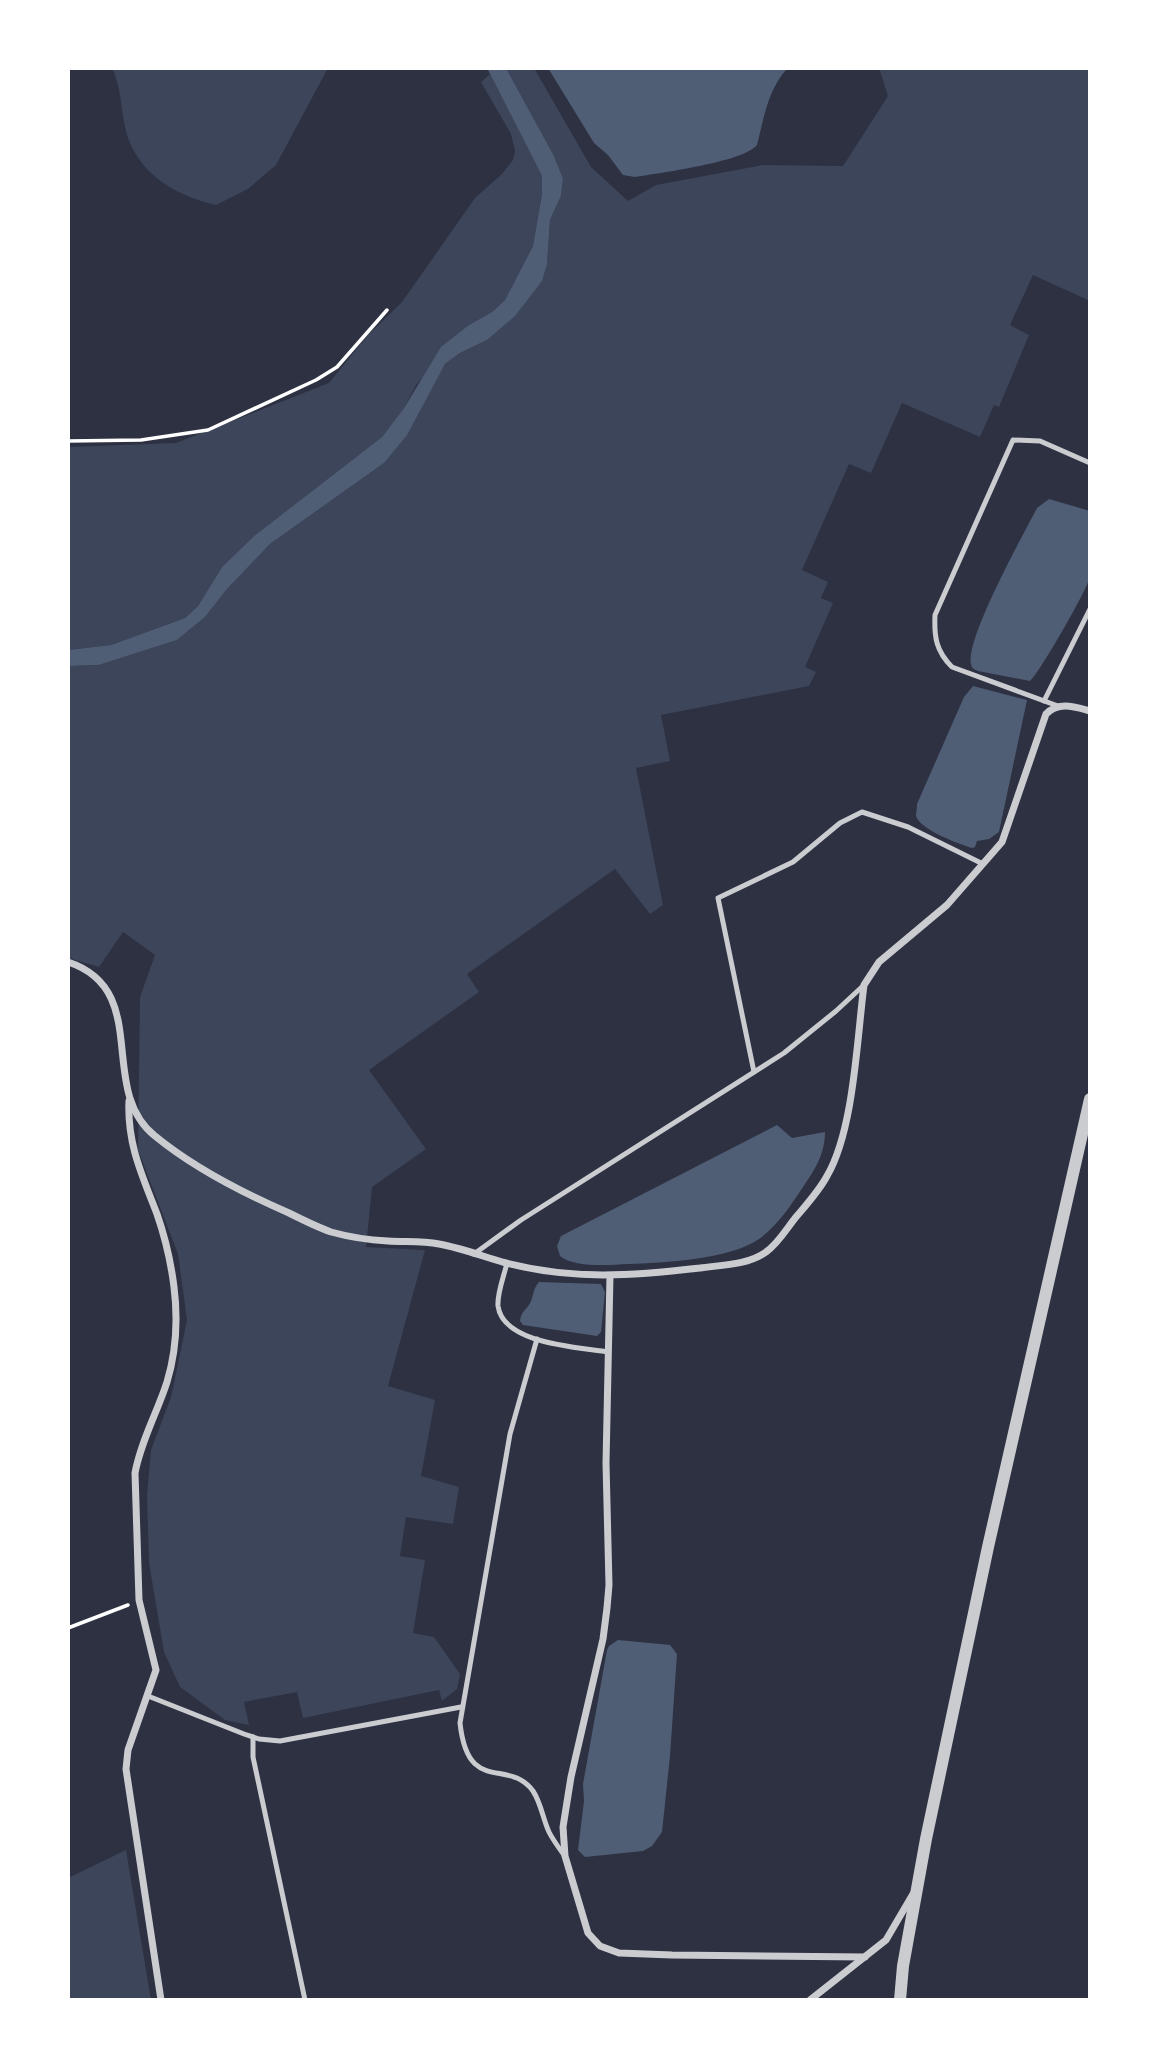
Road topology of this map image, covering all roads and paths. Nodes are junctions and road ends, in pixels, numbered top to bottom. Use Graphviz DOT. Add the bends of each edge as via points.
graph roads {
  1 [pos="387,310"];
  2 [pos="68,441"];
  3 [pos="1090,463"];
  4 [pos="1090,609"];
  5 [pos="1044,701"];
  6 [pos="1058,706"];
  7 [pos="1090,711"];
  8 [pos="983,864"];
  9 [pos="68,962"];
  10 [pos="864,985"];
  11 [pos="754,1072"];
  12 [pos="1090,1099"];
  13 [pos="129,1100"];
  14 [pos="474,1254"];
  15 [pos="506,1263"];
  16 [pos="610,1276"];
  17 [pos="537,1339"];
  18 [pos="608,1352"];
  19 [pos="139,1600"];
  20 [pos="68,1629"];
  21 [pos="148,1696"];
  22 [pos="461,1707"];
  23 [pos="253,1737"];
  24 [pos="565,1856"];
  25 [pos="918,1885"];
  26 [pos="864,1957"];
  27 [pos="161,2000"];
  28 [pos="305,2000"];
  29 [pos="810,2000"];
  30 [pos="900,2000"];
  1 -- 2 [label="path" via="337,367 208,430 141,440"];
  3 -- 5 [label="lane" via="1040,442 1013,440 935,615 936,644 952,667"];
  4 -- 5 [label="lane"];
  5 -- 6 [label="lane"];
  6 -- 7 [label="street"];
  6 -- 8 [label="street" via="1043,719 1005,836"];
  8 -- 10 [label="street" via="947,905 879,962"];
  8 -- 11 [label="lane" via="908,827 862,811 793,862 718,898"];
  9 -- 13 [label="street" via="95,975 113,1002"];
  10 -- 11 [label="lane" via="784,1053"];
  10 -- 16 [label="street" via="847,1120 830,1170 768,1251 742,1262"];
  11 -- 14 [label="lane"];
  12 -- 25 [label="street" via="988,1547"];
  13 -- 14 [label="street" via="156,1137 240,1192 309,1223 356,1237 439,1244"];
  13 -- 19 [label="street" via="130,1139 165,1242 176,1312 167,1382 135,1473"];
  14 -- 15 [label="street"];
  15 -- 16 [label="street"];
  15 -- 17 [label="lane" via="500,1316 509,1327"];
  16 -- 18 [label="street"];
  17 -- 18 [label="lane"];
  17 -- 22 [label="lane" via="510,1434"];
  18 -- 24 [label="street" via="609,1585 603,1639 571,1777 563,1828"];
  19 -- 20 [label="path"];
  19 -- 21 [label="street" via="156,1670"];
  21 -- 23 [label="lane"];
  21 -- 27 [label="street" via="125,1769"];
  22 -- 23 [label="lane" via="280,1741"];
  22 -- 24 [label="lane" via="461,1736 471,1761 489,1772 516,1778 533,1791 550,1834"];
  23 -- 28 [label="lane" via="253,1758"];
  24 -- 26 [label="street" via="588,1933 612,1952"];
  25 -- 26 [label="street" via="886,1940"];
  25 -- 30 [label="street"];
  26 -- 29 [label="street"];
}
